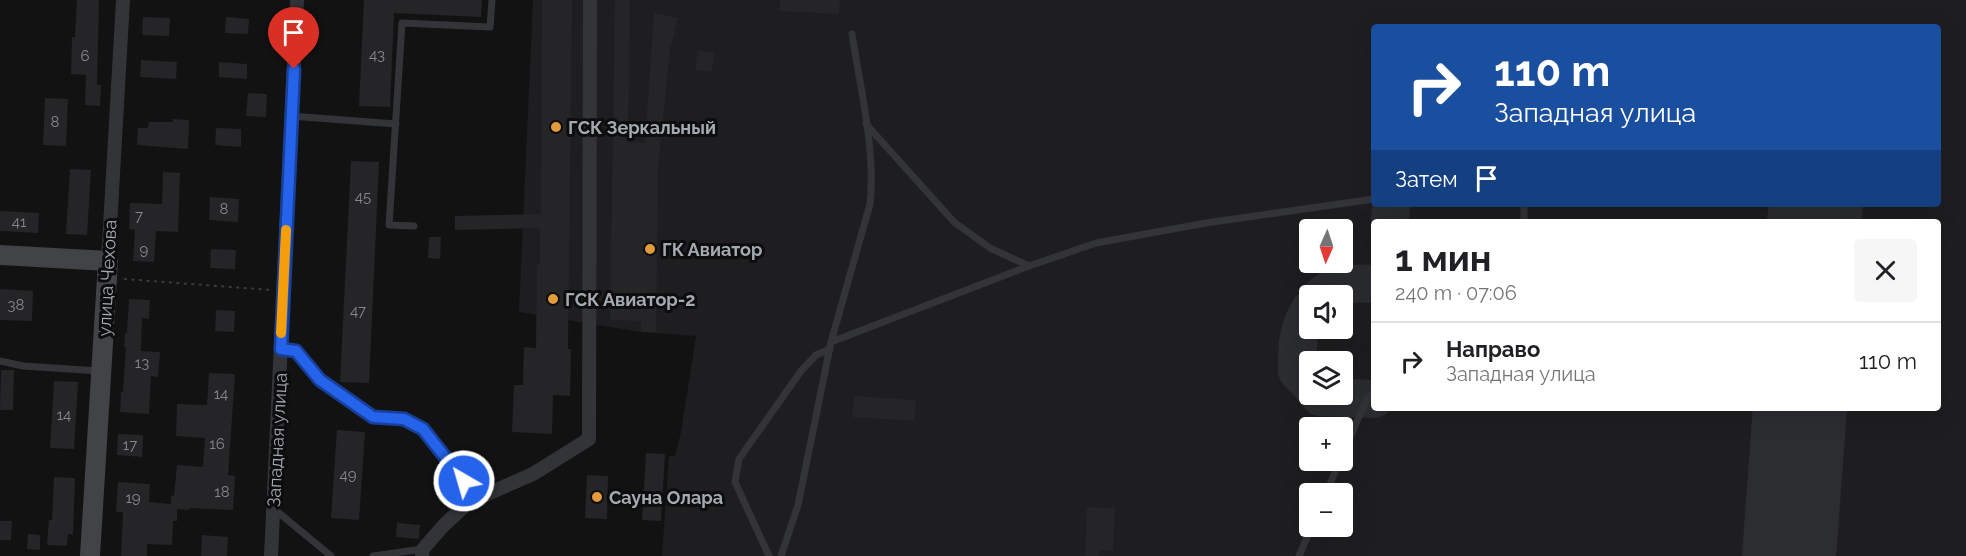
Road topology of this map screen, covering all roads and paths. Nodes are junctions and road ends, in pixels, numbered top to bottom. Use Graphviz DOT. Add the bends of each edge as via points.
graph roads {
  1 [pos="123,0"];
  2 [pos="297,0"];
  3 [pos="492,0"];
  4 [pos="591,0"];
  5 [pos="852,34"];
  6 [pos="291,116"];
  7 [pos="396,124"];
  8 [pos="866,124"];
  9 [pos="1371,199"];
  10 [pos="414,226"];
  11 [pos="0,255"];
  12 [pos="1029,266"];
  13 [pos="107,269"];
  14 [pos="283,291"];
  15 [pos="830,346"];
  16 [pos="281,349"];
  17 [pos="0,361"];
  18 [pos="101,371"];
  19 [pos="1371,396"];
  20 [pos="1353,430"];
  21 [pos="478,498"];
  22 [pos="273,508"];
  23 [pos="1307,537"];
  24 [pos="422,552"];
  25 [pos="90,556"];
  26 [pos="271,556"];
  27 [pos="331,556"];
  28 [pos="373,556"];
  29 [pos="769,556"];
  30 [pos="781,556"];
  31 [pos="1299,556"];
  1 -- 13 [label="street, улица Чехова"];
  2 -- 6 [label="street, Западная улица"];
  3 -- 7 [label="lane" via="490,27 402,23"];
  4 -- 21 [label="street" via="589,439 533,474"];
  5 -- 8 [label="lane"];
  6 -- 7 [label="lane"];
  6 -- 14 [label="street, Западная улица"];
  7 -- 10 [label="lane" via="389,225"];
  8 -- 12 [label="lane" via="954,222 990,248"];
  8 -- 15 [label="lane" via="873,184 870,204"];
  9 -- 12 [label="lane" via="1096,243"];
  11 -- 13 [label="street"];
  12 -- 15 [label="lane"];
  13 -- 14 [label="path"];
  13 -- 18 [label="street, улица Чехова"];
  14 -- 16 [label="street, Западная улица"];
  15 -- 29 [label="lane" via="801,370 739,459 735,482"];
  15 -- 30 [label="lane" via="798,505"];
  16 -- 21 [label="lane" via="296,351 320,380 373,417 404,419 423,429"];
  16 -- 22 [label="street, Западная улица"];
  17 -- 18 [label="lane"];
  18 -- 25 [label="street, улица Чехова"];
  19 -- 20 [label="lane"];
  21 -- 24 [label="street" via="444,525"];
  22 -- 26 [label="street, Западная улица"];
  22 -- 27 [label="lane"];
  23 -- 31 [label="lane"];
  24 -- 28 [label="lane"];
}
